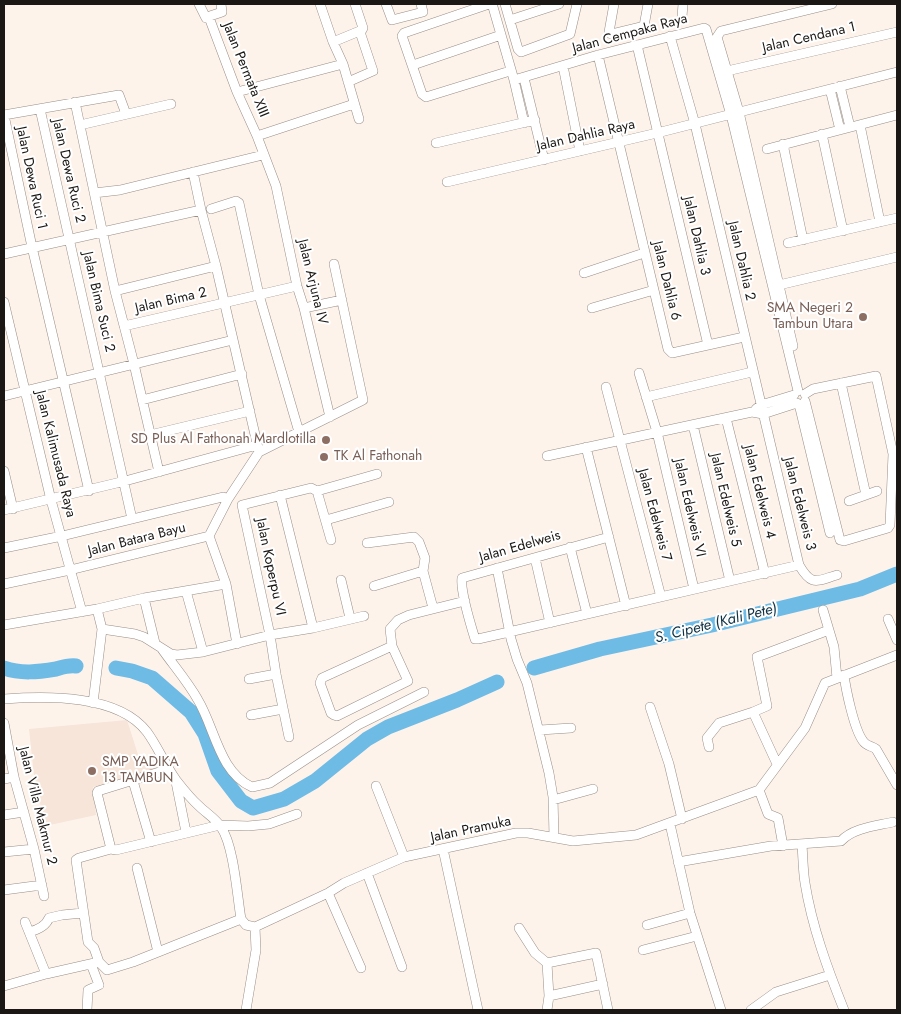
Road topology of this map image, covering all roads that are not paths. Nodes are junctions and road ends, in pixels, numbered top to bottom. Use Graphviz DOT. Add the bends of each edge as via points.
graph roads {
  1 [pos="199,4"];
  2 [pos="221,4"];
  3 [pos="320,4"];
  4 [pos="354,4"];
  5 [pos="386,4"];
  6 [pos="421,4"];
  7 [pos="504,4"];
  8 [pos="559,4"];
  9 [pos="577,4"];
  10 [pos="614,4"];
  11 [pos="648,4"];
  12 [pos="683,4"];
  13 [pos="832,4"];
  14 [pos="491,5"];
  15 [pos="209,17"];
  16 [pos="682,17"];
  17 [pos="402,18"];
  18 [pos="510,20"];
  19 [pos="360,32"];
  20 [pos="406,32"];
  21 [pos="897,32"];
  22 [pos="501,35"];
  23 [pos="670,36"];
  24 [pos="333,42"];
  25 [pos="637,45"];
  26 [pos="598,55"];
  27 [pos="343,64"];
  28 [pos="413,65"];
  29 [pos="563,66"];
  30 [pos="510,71"];
  31 [pos="727,71"];
  32 [pos="897,72"];
  33 [pos="524,78"];
  34 [pos="514,80"];
  35 [pos="348,82"];
  36 [pos="840,86"];
  37 [pos="830,89"];
  38 [pos="238,92"];
  39 [pos="75,102"];
  40 [pos="171,104"];
  41 [pos="354,104"];
  42 [pos="40,109"];
  43 [pos="4,114"];
  44 [pos="126,114"];
  45 [pos="735,114"];
  46 [pos="897,115"];
  47 [pos="359,119"];
  48 [pos="535,120"];
  49 [pos="524,123"];
  50 [pos="695,124"];
  51 [pos="80,125"];
  52 [pos="860,125"];
  53 [pos="850,127"];
  54 [pos="840,130"];
  55 [pos="657,133"];
  56 [pos="822,134"];
  57 [pos="258,136"];
  58 [pos="620,142"];
  59 [pos="436,144"];
  60 [pos="783,144"];
  61 [pos="767,149"];
  62 [pos="580,151"];
  63 [pos="263,155"];
  64 [pos="544,160"];
  65 [pos="193,172"];
  66 [pos="447,182"];
  67 [pos="94,193"];
  68 [pos="212,209"];
  69 [pos="201,210"];
  70 [pos="897,218"];
  71 [pos="880,222"];
  72 [pos="103,231"];
  73 [pos="844,231"];
  74 [pos="69,239"];
  75 [pos="803,240"];
  76 [pos="788,243"];
  77 [pos="32,247"];
  78 [pos="644,253"];
  79 [pos="4,254"];
  80 [pos="897,257"];
  81 [pos="334,264"];
  82 [pos="216,266"];
  83 [pos="584,273"];
  84 [pos="779,285"];
  85 [pos="297,286"];
  86 [pos="654,290"];
  87 [pos="115,291"];
  88 [pos="260,295"];
  89 [pos="342,300"];
  90 [pos="4,302"];
  91 [pos="225,303"];
  92 [pos="304,308"];
  93 [pos="592,308"];
  94 [pos="124,326"];
  95 [pos="744,337"];
  96 [pos="233,340"];
  97 [pos="708,345"];
  98 [pos="134,364"];
  99 [pos="100,372"];
  100 [pos="752,372"];
  101 [pos="639,373"];
  102 [pos="242,374"];
  103 [pos="63,382"];
  104 [pos="841,383"];
  105 [pos="606,386"];
  106 [pos="25,391"];
  107 [pos="4,396"];
  108 [pos="646,397"];
  109 [pos="800,397"];
  110 [pos="142,400"];
  111 [pos="761,405"];
  112 [pos="250,411"];
  113 [pos="752,412"];
  114 [pos="763,414"];
  115 [pos="330,417"];
  116 [pos="726,418"];
  117 [pos="693,425"];
  118 [pos="299,432"];
  119 [pos="657,432"];
  120 [pos="150,435"];
  121 [pos="620,440"];
  122 [pos="586,448"];
  123 [pos="258,449"];
  124 [pos="546,456"];
  125 [pos="4,472"];
  126 [pos="159,472"];
  127 [pos="377,474"];
  128 [pos="125,481"];
  129 [pos="89,490"];
  130 [pos="317,491"];
  131 [pos="877,491"];
  132 [pos="280,495"];
  133 [pos="866,495"];
  134 [pos="228,499"];
  135 [pos="51,500"];
  136 [pos="850,501"];
  137 [pos="390,502"];
  138 [pos="8,509"];
  139 [pos="132,519"];
  140 [pos="326,520"];
  141 [pos="830,533"];
  142 [pos="62,536"];
  143 [pos="209,536"];
  144 [pos="608,537"];
  145 [pos="331,540"];
  146 [pos="367,543"];
  147 [pos="570,547"];
  148 [pos="4,548"];
  149 [pos="535,558"];
  150 [pos="800,566"];
  151 [pos="498,568"];
  152 [pos="70,570"];
  153 [pos="423,571"];
  154 [pos="765,574"];
  155 [pos="837,575"];
  156 [pos="341,580"];
  157 [pos="730,581"];
  158 [pos="4,584"];
  159 [pos="226,584"];
  160 [pos="374,586"];
  161 [pos="694,590"];
  162 [pos="186,591"];
  163 [pos="662,597"];
  164 [pos="144,598"];
  165 [pos="465,601"];
  166 [pos="626,606"];
  167 [pos="433,608"];
  168 [pos="97,609"];
  169 [pos="823,610"];
  170 [pos="82,612"];
  171 [pos="587,614"];
  172 [pos="364,616"];
  173 [pos="350,618"];
  174 [pos="888,619"];
  175 [pos="550,623"];
  176 [pos="4,625"];
  177 [pos="313,628"];
  178 [pos="102,629"];
  179 [pos="830,630"];
  180 [pos="509,632"];
  181 [pos="270,635"];
  182 [pos="897,640"];
  183 [pos="237,644"];
  184 [pos="158,646"];
  185 [pos="392,646"];
  186 [pos="203,652"];
  187 [pos="897,655"];
  188 [pos="276,674"];
  189 [pos="841,677"];
  190 [pos="249,679"];
  191 [pos="424,692"];
  192 [pos="4,699"];
  193 [pos="94,703"];
  194 [pos="650,707"];
  195 [pos="283,709"];
  196 [pos="753,712"];
  197 [pos="251,716"];
  198 [pos="4,723"];
  199 [pos="571,728"];
  200 [pos="540,730"];
  201 [pos="289,738"];
  202 [pos="709,747"];
  203 [pos="777,764"];
  204 [pos="169,770"];
  205 [pos="14,777"];
  206 [pos="4,779"];
  207 [pos="176,780"];
  208 [pos="132,781"];
  209 [pos="897,785"];
  210 [pos="376,786"];
  211 [pos="593,790"];
  212 [pos="759,790"];
  213 [pos="553,800"];
  214 [pos="24,812"];
  215 [pos="297,814"];
  216 [pos="4,815"];
  217 [pos="682,819"];
  218 [pos="893,822"];
  219 [pos="670,824"];
  220 [pos="220,825"];
  221 [pos="186,832"];
  222 [pos="554,837"];
  223 [pos="151,842"];
  224 [pos="802,845"];
  225 [pos="783,846"];
  226 [pos="34,849"];
  227 [pos="111,849"];
  228 [pos="443,850"];
  229 [pos="4,852"];
  230 [pos="404,858"];
  231 [pos="678,862"];
  232 [pos="137,868"];
  233 [pos="367,873"];
  234 [pos="42,885"];
  235 [pos="4,890"];
  236 [pos="328,893"];
  237 [pos="44,896"];
  238 [pos="83,913"];
  239 [pos="690,913"];
  240 [pos="241,919"];
  241 [pos="25,922"];
  242 [pos="647,925"];
  243 [pos="255,927"];
  244 [pos="519,928"];
  245 [pos="29,932"];
  246 [pos="697,936"];
  247 [pos="643,950"];
  248 [pos="158,952"];
  249 [pos="95,963"];
  250 [pos="547,964"];
  251 [pos="402,967"];
  252 [pos="361,968"];
  253 [pos="46,974"];
  254 [pos="830,975"];
  255 [pos="603,984"];
  256 [pos="4,986"];
  257 [pos="549,996"];
  258 [pos="88,1010"];
  259 [pos="246,1010"];
  260 [pos="478,1010"];
  261 [pos="547,1010"];
  262 [pos="608,1010"];
  263 [pos="720,1010"];
  264 [pos="751,1010"];
  265 [pos="844,1010"];
  1 -- 15 [label="street" via="206,18"];
  2 -- 15 [label="street, Jalan Permata XIII" via="222,12"];
  3 -- 24 [label="street"];
  4 -- 19 [label="street" via="363,28"];
  5 -- 17 [label="street" via="392,20"];
  6 -- 17 [label="street" via="423,12"];
  7 -- 18 [label="street"];
  8 -- 18 [label="street"];
  9 -- 18 [label="street" via="570,34 523,52 518,49"];
  10 -- 11 [label="street" via="609,32 612,34 644,26"];
  12 -- 16 [label="street"];
  13 -- 31 [label="street" via="721,30 717,37"];
  14 -- 20 [label="street"];
  14 -- 22 [label="street"];
  15 -- 38 [label="street, Jalan Permata XIII"];
  17 -- 20 [label="street"];
  19 -- 24 [label="street"];
  19 -- 35 [label="street" via="373,71"];
  20 -- 28 [label="street" via="402,36"];
  21 -- 31 [label="street, Jalan Cendana 1"];
  22 -- 28 [label="street"];
  22 -- 30 [label="street"];
  23 -- 25 [label="street, Jalan Cempaka Raya"];
  23 -- 45 [label="street, Jalan Cempaka Raya" via="706,30"];
  23 -- 50 [label="street, Jalan Dahlia 2"];
  24 -- 27 [label="street"];
  25 -- 26 [label="street, Jalan Cempaka Raya"];
  25 -- 55 [label="street, Jalan Dahlia 3"];
  26 -- 29 [label="street, Jalan Cempaka Raya"];
  26 -- 58 [label="street, Jalan Dahlia 6"];
  27 -- 35 [label="street"];
  27 -- 38 [label="street"];
  28 -- 30 [label="street" via="426,97"];
  29 -- 33 [label="street, Jalan Cempaka Raya"];
  29 -- 62 [label="street"];
  30 -- 34 [label="street"];
  31 -- 45 [label="street"];
  32 -- 36 [label="street, Jalan Dahlia Raya"];
  33 -- 34 [label="street, Jalan Cempaka Raya"];
  33 -- 48 [label="street"];
  34 -- 49 [label="street"];
  35 -- 41 [label="street"];
  36 -- 37 [label="street, Jalan Dahlia Raya"];
  36 -- 53 [label="street"];
  37 -- 45 [label="street, Jalan Dahlia Raya"];
  37 -- 54 [label="street"];
  38 -- 57 [label="street, Jalan Permata XIII"];
  39 -- 42 [label="street"];
  39 -- 44 [label="street" via="119,95"];
  39 -- 51 [label="street"];
  40 -- 44 [label="street"];
  41 -- 47 [label="street"];
  41 -- 57 [label="street"];
  42 -- 43 [label="street"];
  42 -- 74 [label="street, Jalan Dewa Ruci 2"];
  43 -- 77 [label="street, Jalan Dewa Ruci 1"];
  44 -- 51 [label="street"];
  45 -- 50 [label="street, Jalan Dahlia Raya"];
  45 -- 84 [label="street"];
  45 -- 109 [label="street"];
  46 -- 52 [label="street"];
  48 -- 49 [label="street"];
  48 -- 64 [label="street"];
  49 -- 59 [label="street"];
  50 -- 55 [label="street, Jalan Dahlia Raya"];
  50 -- 95 [label="street, Jalan Dahlia 2"];
  51 -- 67 [label="street"];
  52 -- 53 [label="street"];
  52 -- 71 [label="street"];
  53 -- 54 [label="street"];
  54 -- 56 [label="street"];
  55 -- 58 [label="street, Jalan Dahlia Raya"];
  55 -- 97 [label="street, Jalan Dahlia 3"];
  56 -- 60 [label="street"];
  56 -- 73 [label="street"];
  57 -- 63 [label="street, Jalan Permata XIII"];
  58 -- 62 [label="street, Jalan Dahlia Raya"];
  58 -- 78 [label="street, Jalan Dahlia 6"];
  60 -- 61 [label="street"];
  60 -- 75 [label="street"];
  62 -- 64 [label="street, Jalan Dahlia Raya"];
  63 -- 65 [label="street"];
  63 -- 85 [label="street, Jalan Arjuna IV" via="276,186"];
  64 -- 66 [label="street, Jalan Dahlia Raya"];
  65 -- 67 [label="street"];
  65 -- 69 [label="street"];
  67 -- 72 [label="street"];
  68 -- 88 [label="street" via="236,201 239,203"];
  69 -- 72 [label="street"];
  69 -- 82 [label="street"];
  70 -- 71 [label="street"];
  71 -- 73 [label="street"];
  72 -- 74 [label="street"];
  72 -- 87 [label="street"];
  73 -- 75 [label="street"];
  74 -- 77 [label="street"];
  74 -- 99 [label="street, Jalan Bima Suci 2"];
  75 -- 76 [label="street"];
  77 -- 79 [label="street"];
  77 -- 103 [label="street, Jalan Dewa Ruci 1"];
  78 -- 83 [label="street"];
  78 -- 86 [label="street, Jalan Dahlia 6"];
  80 -- 84 [label="street"];
  81 -- 89 [label="street"];
  82 -- 87 [label="street"];
  82 -- 91 [label="street"];
  84 -- 109 [label="street"];
  85 -- 88 [label="street, Jalan Bima 2"];
  85 -- 92 [label="street, Jalan Arjuna IV"];
  86 -- 93 [label="street"];
  86 -- 97 [label="street, Jalan Dahlia 6" via="669,352"];
  87 -- 94 [label="street"];
  88 -- 91 [label="street, Jalan Bima 2"];
  88 -- 118 [label="street"];
  89 -- 92 [label="street"];
  89 -- 115 [label="street" via="363,398 362,402"];
  90 -- 106 [label="street, Jalan Kalimusada Raya"];
  91 -- 94 [label="street, Jalan Bima 2"];
  91 -- 96 [label="street"];
  92 -- 115 [label="street, Jalan Arjuna IV"];
  94 -- 98 [label="street"];
  95 -- 97 [label="street, Jalan Dahlia 6"];
  95 -- 100 [label="street, Jalan Dahlia 2"];
  96 -- 98 [label="street"];
  96 -- 102 [label="street"];
  98 -- 99 [label="street"];
  98 -- 110 [label="street"];
  99 -- 103 [label="street"];
  99 -- 128 [label="street, Jalan Bima Suci 2"];
  100 -- 108 [label="street"];
  100 -- 111 [label="street, Jalan Dahlia 2"];
  101 -- 108 [label="street, Jalan Edelweis VI"];
  102 -- 110 [label="street"];
  102 -- 112 [label="street"];
  103 -- 106 [label="street"];
  103 -- 129 [label="street, Jalan Dewa Ruci 1"];
  104 -- 109 [label="street" via="813,389"];
  104 -- 109 [label="street" via="876,377 893,454 888,528 840,540"];
  104 -- 133 [label="street"];
  105 -- 121 [label="street, Jalan Edelweis 7"];
  106 -- 107 [label="street"];
  106 -- 135 [label="street, Jalan Kalimusada Raya"];
  108 -- 119 [label="street, Jalan Edelweis VI"];
  109 -- 111 [label="street"];
  109 -- 114 [label="street"];
  109 -- 141 [label="street"];
  110 -- 120 [label="street"];
  111 -- 113 [label="street"];
  111 -- 114 [label="street, Jalan Edelweis 3"];
  112 -- 120 [label="street"];
  112 -- 123 [label="street"];
  113 -- 114 [label="street"];
  113 -- 116 [label="street"];
  114 -- 150 [label="street, Jalan Edelweis 3"];
  115 -- 118 [label="street"];
  116 -- 117 [label="street"];
  116 -- 154 [label="street, Jalan Edelweis 4"];
  117 -- 119 [label="street"];
  117 -- 157 [label="street, Jalan Edelweis 5"];
  118 -- 123 [label="street"];
  119 -- 121 [label="street"];
  119 -- 161 [label="street, Jalan Edelweis VI"];
  120 -- 126 [label="street"];
  121 -- 122 [label="street"];
  121 -- 163 [label="street, Jalan Edelweis 7"];
  122 -- 124 [label="street"];
  122 -- 144 [label="street"];
  123 -- 126 [label="street"];
  123 -- 134 [label="street"];
  125 -- 138 [label="street"];
  126 -- 128 [label="street"];
  127 -- 130 [label="street"];
  128 -- 129 [label="street"];
  128 -- 139 [label="street, Jalan Bima Suci 2"];
  129 -- 135 [label="street"];
  130 -- 132 [label="street" via="310,488"];
  130 -- 140 [label="street"];
  131 -- 133 [label="street"];
  132 -- 177 [label="street"];
  132 -- 181 [label="street, Jalan Koperpu VI" via="242,504"];
  133 -- 136 [label="street"];
  134 -- 139 [label="street" via="222,497"];
  134 -- 143 [label="street"];
  135 -- 138 [label="street"];
  135 -- 142 [label="street, Jalan Kalimusada Raya"];
  137 -- 140 [label="street"];
  139 -- 142 [label="street"];
  140 -- 145 [label="street"];
  142 -- 148 [label="street"];
  142 -- 152 [label="street, Jalan Kalimusada Raya"];
  143 -- 152 [label="street, Jalan Batara Bayu"];
  143 -- 159 [label="street"];
  144 -- 147 [label="street, Jalan Edelweis"];
  144 -- 166 [label="street"];
  146 -- 153 [label="street" via="414,537 425,558"];
  147 -- 149 [label="street, Jalan Edelweis"];
  147 -- 171 [label="street"];
  149 -- 151 [label="street, Jalan Edelweis"];
  149 -- 175 [label="street"];
  150 -- 154 [label="street, Jalan Edelweis 3"];
  150 -- 155 [label="street" via="810,580"];
  151 -- 165 [label="street, Jalan Edelweis" via="462,578"];
  151 -- 180 [label="street"];
  152 -- 158 [label="street, Jalan Batara Bayu"];
  152 -- 170 [label="street, Jalan Kalimusada Raya"];
  153 -- 160 [label="street"];
  153 -- 167 [label="street"];
  154 -- 157 [label="street, Jalan Edelweis 3"];
  156 -- 173 [label="street"];
  157 -- 161 [label="street, Jalan Edelweis 3"];
  159 -- 162 [label="street"];
  159 -- 183 [label="street"];
  161 -- 163 [label="street, Jalan Edelweis 3"];
  162 -- 164 [label="street"];
  162 -- 186 [label="street"];
  163 -- 166 [label="street, Jalan Edelweis 3"];
  164 -- 168 [label="street"];
  164 -- 184 [label="street"];
  165 -- 167 [label="street"];
  165 -- 180 [label="street, Jalan Edelweis 3" via="475,638"];
  166 -- 171 [label="street, Jalan Edelweis 3"];
  167 -- 185 [label="street" via="409,615 393,625 390,630"];
  168 -- 170 [label="street"];
  168 -- 178 [label="street"];
  169 -- 179 [label="street"];
  170 -- 176 [label="street"];
  171 -- 175 [label="street, Jalan Edelweis 3"];
  172 -- 173 [label="street"];
  173 -- 177 [label="street"];
  174 -- 182 [label="street"];
  175 -- 180 [label="street, Jalan Edelweis 3"];
  177 -- 181 [label="street"];
  178 -- 184 [label="street" via="135,634"];
  178 -- 193 [label="street"];
  179 -- 189 [label="street"];
  179 -- 196 [label="street" via="758,657 767,706"];
  180 -- 200 [label="street"];
  181 -- 183 [label="street"];
  181 -- 188 [label="street, Jalan Koperpu VI"];
  183 -- 186 [label="street"];
  184 -- 186 [label="street" via="177,655"];
  184 -- 191 [label="street" via="198,698 228,766 252,787 270,783 358,725"];
  185 -- 185 [label="street" via="320,680 331,713 337,716 408,681"];
  187 -- 189 [label="street"];
  188 -- 190 [label="street"];
  188 -- 195 [label="street, Jalan Koperpu VI"];
  189 -- 203 [label="street" via="824,683 805,728"];
  189 -- 209 [label="street" via="862,741 876,749"];
  192 -- 193 [label="street" via="48,698"];
  193 -- 204 [label="street" via="135,719 147,732"];
  194 -- 217 [label="street" via="669,764"];
  195 -- 197 [label="street"];
  195 -- 201 [label="street, Jalan Koperpu VI"];
  196 -- 202 [label="street" via="719,723 707,738"];
  196 -- 203 [label="street"];
  198 -- 205 [label="street, Jalan Villa Makmur 2"];
  199 -- 200 [label="street"];
  200 -- 213 [label="street"];
  203 -- 212 [label="street"];
  204 -- 207 [label="street"];
  204 -- 208 [label="street"];
  205 -- 206 [label="street"];
  205 -- 214 [label="street, Jalan Villa Makmur 2"];
  207 -- 220 [label="street"];
  207 -- 221 [label="street"];
  208 -- 223 [label="street"];
  208 -- 227 [label="street" via="97,793"];
  210 -- 230 [label="street"];
  211 -- 213 [label="street"];
  212 -- 217 [label="street, Jalan Pramuka"];
  212 -- 225 [label="street" via="768,814 778,818"];
  213 -- 222 [label="street"];
  214 -- 216 [label="street"];
  214 -- 226 [label="street, Jalan Villa Makmur 2"];
  215 -- 220 [label="street" via="257,826"];
  217 -- 219 [label="street, Jalan Pramuka"];
  218 -- 224 [label="street" via="853,832 841,841"];
  219 -- 222 [label="street, Jalan Pramuka" via="636,835 574,841"];
  219 -- 231 [label="street"];
  220 -- 221 [label="street"];
  220 -- 240 [label="street" via="230,847"];
  221 -- 223 [label="street"];
  222 -- 228 [label="street, Jalan Pramuka" via="516,833"];
  223 -- 227 [label="street"];
  224 -- 225 [label="street"];
  224 -- 254 [label="street" via="805,884"];
  225 -- 231 [label="street"];
  226 -- 229 [label="street"];
  226 -- 234 [label="street, Jalan Villa Makmur 2"];
  227 -- 238 [label="street" via="77,859"];
  228 -- 230 [label="street, Jalan Pramuka"];
  228 -- 260 [label="street"];
  230 -- 233 [label="street, Jalan Pramuka"];
  231 -- 239 [label="street"];
  232 -- 248 [label="street"];
  233 -- 236 [label="street, Jalan Pramuka"];
  233 -- 251 [label="street"];
  234 -- 235 [label="street"];
  234 -- 237 [label="street, Jalan Villa Makmur 2"];
  236 -- 243 [label="street, Jalan Pramuka"];
  236 -- 252 [label="street"];
  238 -- 245 [label="street" via="49,918 42,926"];
  238 -- 249 [label="street" via="88,942 94,948"];
  239 -- 242 [label="street"];
  239 -- 246 [label="street"];
  240 -- 243 [label="street" via="246,925"];
  240 -- 248 [label="street"];
  241 -- 245 [label="street"];
  243 -- 259 [label="street" via="256,950"];
  244 -- 250 [label="street" via="535,953"];
  245 -- 253 [label="street"];
  246 -- 247 [label="street"];
  246 -- 263 [label="street"];
  248 -- 249 [label="street" via="110,970"];
  249 -- 253 [label="street"];
  249 -- 258 [label="street" via="99,985 88,990"];
  250 -- 255 [label="street" via="595,953"];
  250 -- 257 [label="street"];
  253 -- 256 [label="street"];
  254 -- 264 [label="street" via="776,992"];
  254 -- 265 [label="street"];
  255 -- 257 [label="street"];
  255 -- 262 [label="street"];
  257 -- 261 [label="street"];
}
